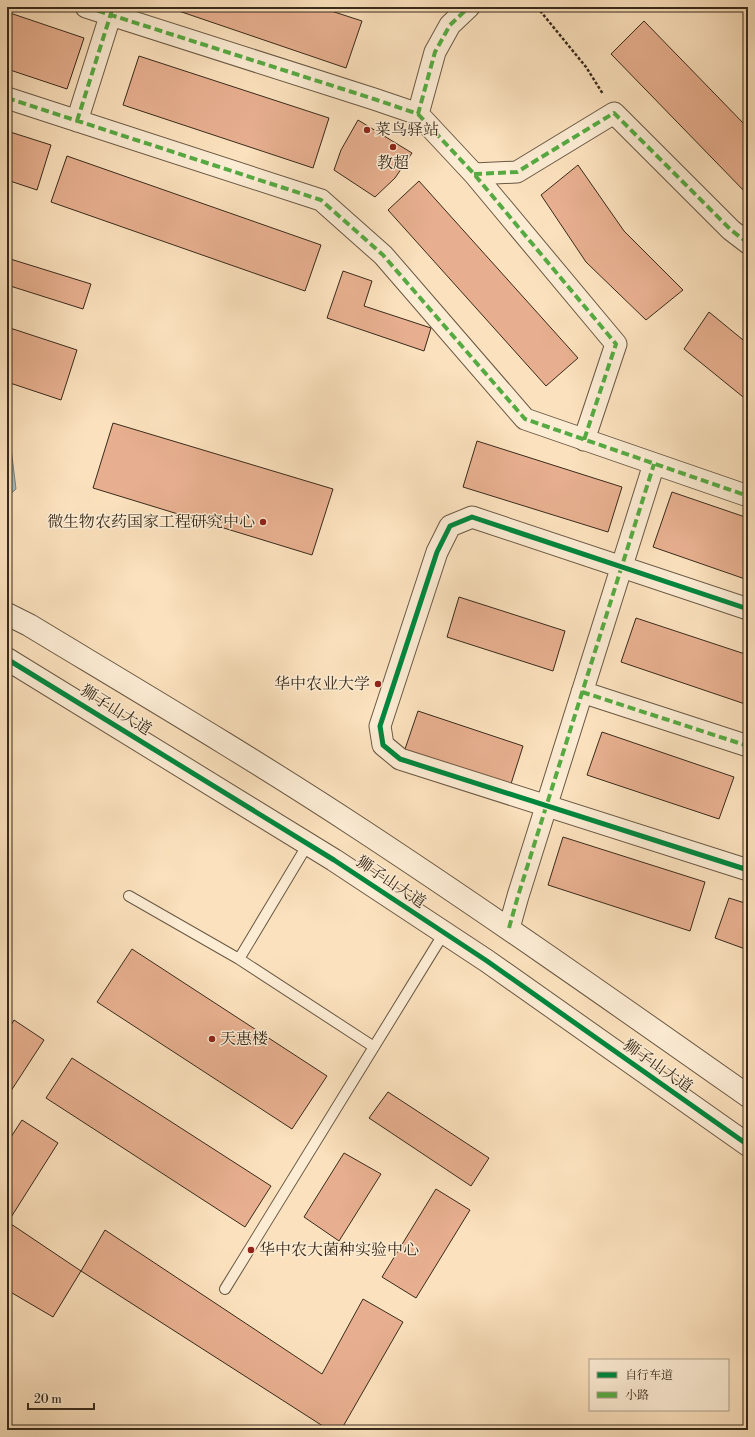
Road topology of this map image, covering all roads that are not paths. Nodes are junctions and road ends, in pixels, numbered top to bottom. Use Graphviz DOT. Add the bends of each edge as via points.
graph roads {
  1 [pos="86,7"];
  2 [pos="469,7"];
  3 [pos="111,11"];
  4 [pos="7,98"];
  5 [pos="418,114"];
  6 [pos="77,120"];
  7 [pos="474,174"];
  8 [pos="748,243"];
  9 [pos="584,440"];
  10 [pos="654,464"];
  11 [pos="748,496"];
  12 [pos="621,567"];
  13 [pos="748,609"];
  14 [pos="7,614"];
  15 [pos="7,659"];
  16 [pos="582,692"];
  17 [pos="748,746"];
  18 [pos="546,807"];
  19 [pos="308,844"];
  20 [pos="748,870"];
  21 [pos="129,896"];
  22 [pos="509,928"];
  23 [pos="444,933"];
  24 [pos="239,959"];
  25 [pos="374,1047"];
  26 [pos="748,1096"];
  27 [pos="748,1145"];
  28 [pos="226,1289"];
  1 -- 3 [label="street"];
  2 -- 5 [label="street" via="450,25 435,52"];
  3 -- 5 [label="street"];
  3 -- 6 [label="street"];
  4 -- 6 [label="street"];
  5 -- 7 [label="street"];
  6 -- 9 [label="street" via="321,200 383,255 525,419"];
  7 -- 8 [label="street" via="517,172 614,113 731,230"];
  7 -- 9 [label="street" via="616,344"];
  9 -- 10 [label="street"];
  10 -- 11 [label="street"];
  10 -- 12 [label="street"];
  12 -- 13 [label="street"];
  12 -- 16 [label="street"];
  12 -- 18 [label="street" via="472,517 450,526 437,552 380,726 383,745 400,760"];
  14 -- 22 [label="street, 狮子山大道" via="268,770"];
  15 -- 19 [label="street, 狮子山大道"];
  16 -- 17 [label="street"];
  16 -- 18 [label="street"];
  18 -- 20 [label="street"];
  18 -- 22 [label="street"];
  19 -- 23 [label="street, 狮子山大道"];
  19 -- 24 [label="lane"];
  21 -- 24 [label="lane"];
  22 -- 26 [label="street, 狮子山大道"];
  23 -- 25 [label="lane"];
  23 -- 27 [label="street, 狮子山大道"];
  24 -- 25 [label="lane"];
  25 -- 28 [label="lane"];
}
